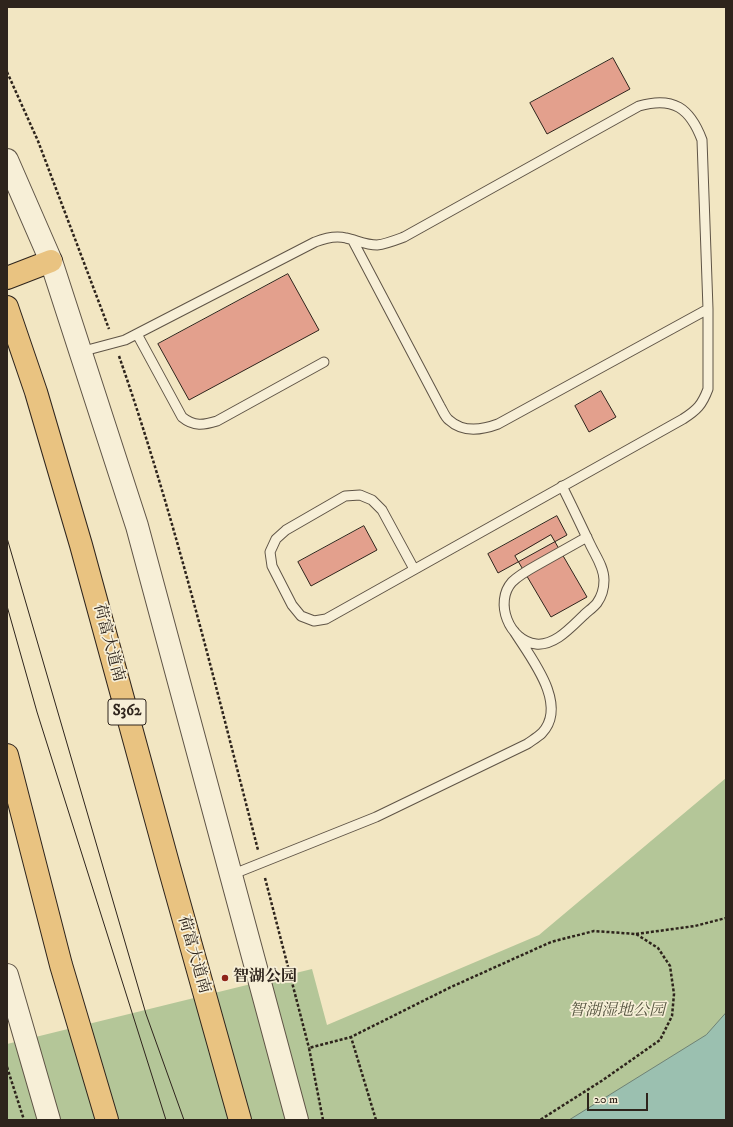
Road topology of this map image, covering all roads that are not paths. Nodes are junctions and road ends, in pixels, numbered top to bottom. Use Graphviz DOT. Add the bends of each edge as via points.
graph roads {
  1 [pos="7,160"];
  2 [pos="353,241"];
  3 [pos="51,261"];
  4 [pos="7,278"];
  5 [pos="7,307"];
  6 [pos="708,309"];
  7 [pos="137,334"];
  8 [pos="80,352"];
  9 [pos="324,362"];
  10 [pos="562,486"];
  11 [pos="587,537"];
  12 [pos="414,569"];
  13 [pos="514,631"];
  14 [pos="7,755"];
  15 [pos="231,875"];
  16 [pos="7,975"];
  17 [pos="49,1120"];
  18 [pos="106,1120"];
  19 [pos="240,1120"];
  20 [pos="297,1120"];
  1 -- 3 [label="street"];
  2 -- 6 [label="lane" via="440,406 449,420 460,427 472,430 498,424"];
  2 -- 6 [label="lane" via="377,245 404,237 639,106 651,102 666,103 679,107 690,116 702,140"];
  2 -- 7 [label="lane" via="326,237"];
  3 -- 4 [label="main road"];
  3 -- 8 [label="street"];
  5 -- 19 [label="main road, 荷富大道南 / S362" via="36,392 79,537"];
  6 -- 10 [label="lane" via="708,389 696,411"];
  7 -- 8 [label="lane" via="125,340"];
  7 -- 9 [label="lane" via="182,417 197,425 217,421"];
  8 -- 15 [label="street" via="137,526"];
  10 -- 11 [label="lane"];
  10 -- 12 [label="lane"];
  11 -- 13 [label="lane" via="512,582 503,605 506,618"];
  11 -- 13 [label="lane" via="602,568 604,579 602,593 596,604 562,635 548,642 536,644 524,640"];
  12 -- 12 [label="lane" via="326,619 314,621 301,616 292,605 272,566 270,552 276,539 286,530 345,496 360,495 372,500 382,510"];
  13 -- 15 [label="lane" via="548,689 552,704 549,720 542,733 527,744 376,817"];
  14 -- 18 [label="main road" via="61,965"];
  15 -- 20 [label="street"];
  16 -- 17 [label="street"];
}
